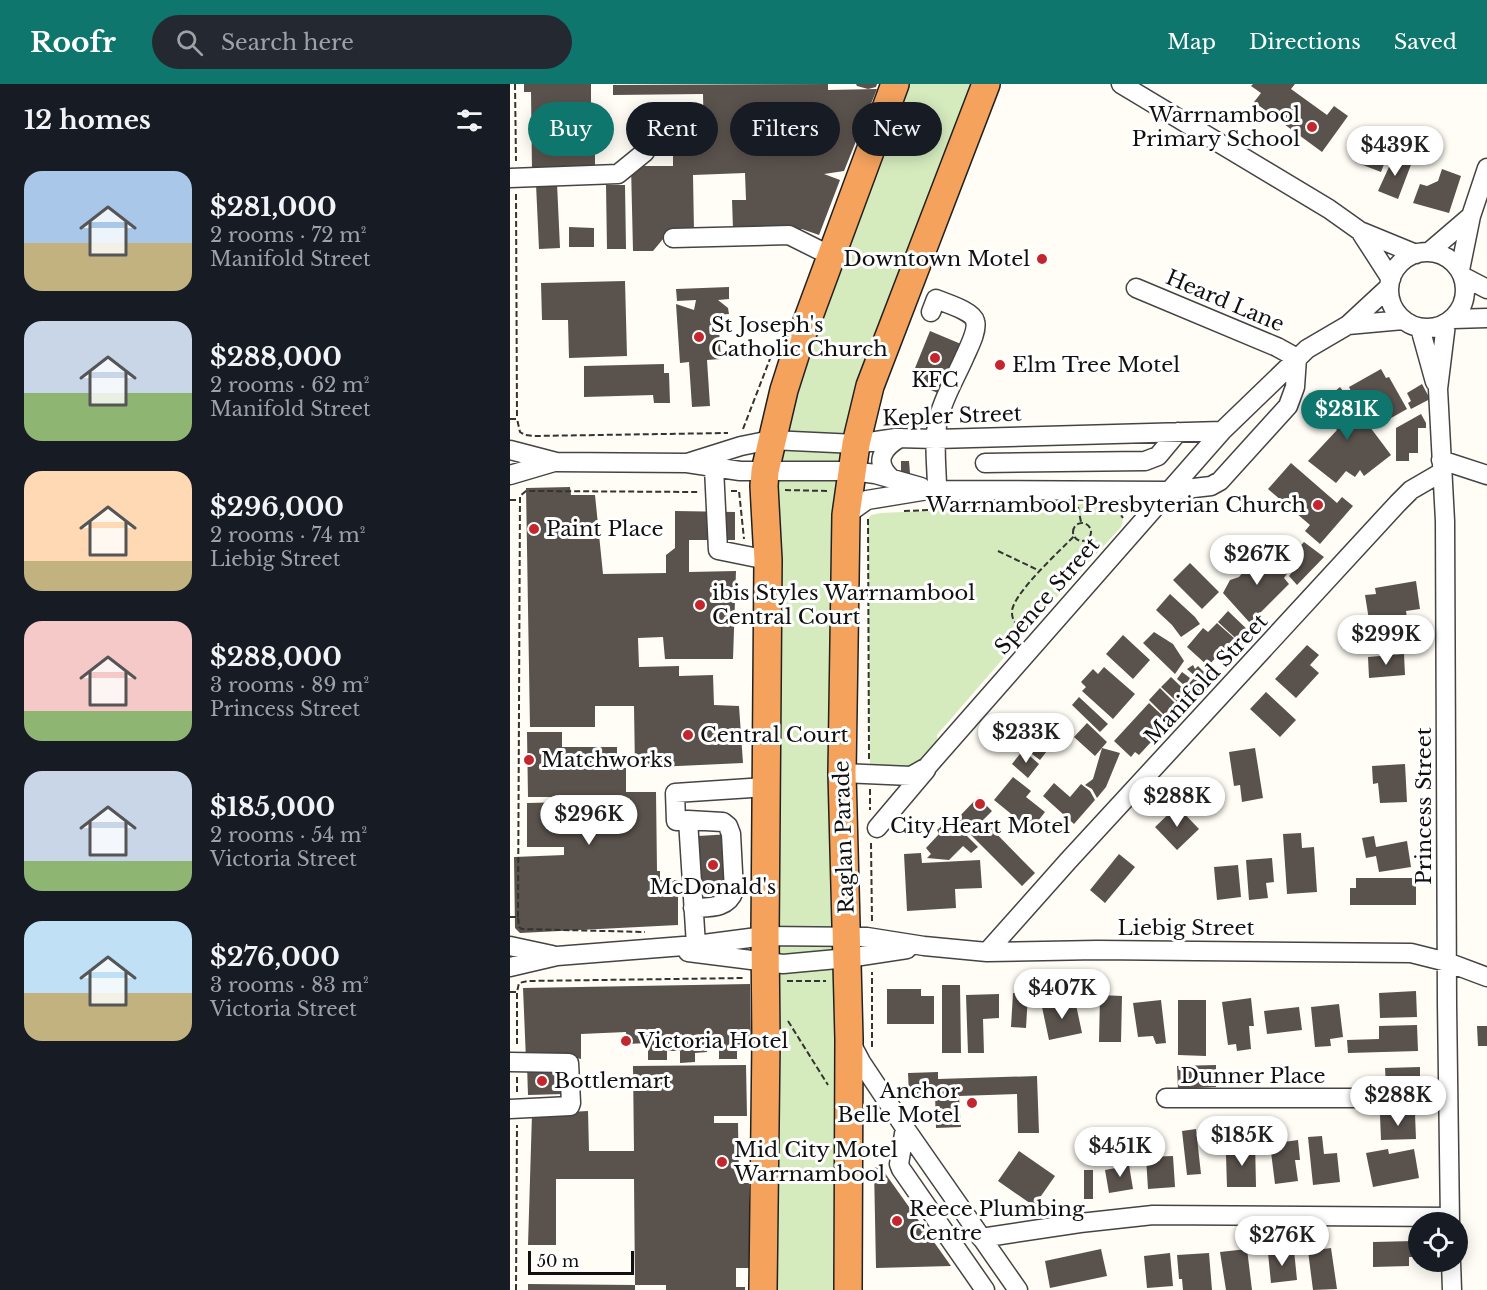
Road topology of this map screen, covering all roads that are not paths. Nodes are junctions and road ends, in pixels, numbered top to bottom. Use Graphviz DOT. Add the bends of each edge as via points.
graph roads {
  1 [pos="895,84"];
  2 [pos="986,84"];
  3 [pos="1121,84"];
  4 [pos="640,156"];
  5 [pos="1487,168"];
  6 [pos="513,178"];
  7 [pos="1471,216"];
  8 [pos="1360,231"];
  9 [pos="673,238"];
  10 [pos="1423,253"];
  11 [pos="831,256"];
  12 [pos="1462,274"];
  13 [pos="1390,283"];
  14 [pos="1136,288"];
  15 [pos="1487,289"];
  16 [pos="931,312"];
  17 [pos="1487,318"];
  18 [pos="1450,322"];
  19 [pos="1411,324"];
  20 [pos="1348,325"];
  21 [pos="1297,358"];
  22 [pos="1438,389"];
  23 [pos="1222,431"];
  24 [pos="1178,432"];
  25 [pos="900,438"];
  26 [pos="965,438"];
  27 [pos="936,439"];
  28 [pos="771,440"];
  29 [pos="856,444"];
  30 [pos="510,450"];
  31 [pos="510,455"];
  32 [pos="1088,461"];
  33 [pos="556,462"];
  34 [pos="687,463"];
  35 [pos="985,463"];
  36 [pos="1442,466"];
  37 [pos="714,468"];
  38 [pos="510,470"];
  39 [pos="510,475"];
  40 [pos="1487,475"];
  41 [pos="892,479"];
  42 [pos="765,481"];
  43 [pos="933,489"];
  44 [pos="968,490"];
  45 [pos="1168,491"];
  46 [pos="849,494"];
  47 [pos="1111,497"];
  48 [pos="757,558"];
  49 [pos="934,760"];
  50 [pos="842,773"];
  51 [pos="766,787"];
  52 [pos="688,820"];
  53 [pos="877,828"];
  54 [pos="693,908"];
  55 [pos="696,945"];
  56 [pos="510,948"];
  57 [pos="662,948"];
  58 [pos="987,952"];
  59 [pos="557,956"];
  60 [pos="847,958"];
  61 [pos="510,961"];
  62 [pos="1447,962"];
  63 [pos="769,965"];
  64 [pos="510,967"];
  65 [pos="1487,976"];
  66 [pos="849,1039"];
  67 [pos="514,1062"];
  68 [pos="1166,1098"];
  69 [pos="1448,1098"];
  70 [pos="514,1109"];
  71 [pos="904,1128"];
  72 [pos="1450,1212"];
  73 [pos="1408,1219"];
  74 [pos="981,1238"];
  75 [pos="1451,1272"];
  76 [pos="763,1290"];
  77 [pos="848,1290"];
  78 [pos="985,1290"];
  79 [pos="1018,1290"];
  80 [pos="1452,1290"];
  1 -- 11 [label="highway"];
  2 -- 29 [label="highway, Raglan Parade" via="870,386"];
  3 -- 8 [label="street"];
  4 -- 6 [label="street" via="618,174"];
  5 -- 7 [label="street"];
  7 -- 10 [label="street"];
  7 -- 12 [label="street"];
  8 -- 10 [label="street"];
  8 -- 13 [label="street"];
  9 -- 11 [label="street" via="789,235"];
  10 -- 12 [label="street" via="1447,257"];
  10 -- 13 [label="street" via="1400,263"];
  11 -- 28 [label="highway" via="799,343"];
  12 -- 15 [label="street"];
  12 -- 18 [label="street" via="1466,296"];
  13 -- 19 [label="street" via="1392,306"];
  13 -- 20 [label="street, Spence Street"];
  14 -- 21 [label="street, Heard Lane" via="1277,346"];
  16 -- 27 [label="street" via="936,299 969,313 976,325 938,420"];
  17 -- 18 [label="street"];
  18 -- 19 [label="street" via="1429,329"];
  18 -- 22 [label="street, Princess Street"];
  19 -- 20 [label="street, Spence Street"];
  19 -- 22 [label="street, Princess Street"];
  20 -- 21 [label="street, Spence Street" via="1313,344"];
  21 -- 23 [label="street, Spence Street"];
  21 -- 45 [label="street, Kepler Street" via="1295,387 1288,406 1224,478 1211,486"];
  22 -- 36 [label="street, Princess Street"];
  23 -- 24 [label="street, Kepler Street"];
  23 -- 45 [label="street, Spence Street"];
  24 -- 26 [label="street, Kepler Street"];
  24 -- 32 [label="street" via="1163,452 1150,460"];
  25 -- 27 [label="street, Kepler Street"];
  25 -- 29 [label="street, Kepler Street"];
  25 -- 41 [label="street" via="887,447 882,458 885,472"];
  26 -- 27 [label="street, Kepler Street"];
  26 -- 35 [label="street" via="981,452"];
  27 -- 43 [label="street"];
  28 -- 29 [label="street, Kepler Street"];
  28 -- 34 [label="street, Kepler Street"];
  28 -- 42 [label="highway"];
  29 -- 46 [label="highway, Raglan Parade"];
  30 -- 33 [label="street, Kepler Street"];
  31 -- 38 [label="street"];
  32 -- 35 [label="street"];
  32 -- 47 [label="street"];
  33 -- 34 [label="street, Kepler Street"];
  33 -- 39 [label="street, Kepler Street"];
  34 -- 37 [label="street, Kepler Street"];
  35 -- 44 [label="street" via="981,475"];
  36 -- 40 [label="street"];
  36 -- 58 [label="street, Manifold Street" via="1398,503"];
  36 -- 62 [label="street, Princess Street"];
  37 -- 42 [label="street, Kepler Street"];
  37 -- 48 [label="street" via="718,550"];
  41 -- 43 [label="street, Kepler Street"];
  41 -- 46 [label="street, Kepler Street" via="875,474"];
  42 -- 46 [label="street, Kepler Street"];
  42 -- 48 [label="highway"];
  43 -- 44 [label="street, Kepler Street"];
  43 -- 46 [label="street, Kepler Street" via="867,500"];
  44 -- 47 [label="street, Kepler Street"];
  45 -- 47 [label="street, Kepler Street"];
  45 -- 49 [label="street, Spence Street"];
  46 -- 50 [label="highway, Raglan Parade"];
  48 -- 51 [label="highway"];
  49 -- 50 [label="street, Spence Street" via="910,776"];
  49 -- 53 [label="street"];
  50 -- 60 [label="highway, Raglan Parade"];
  51 -- 52 [label="street" via="675,793 676,821"];
  51 -- 63 [label="highway"];
  52 -- 54 [label="street"];
  52 -- 54 [label="street" via="723,822 731,834 732,897 717,906"];
  54 -- 55 [label="street"];
  55 -- 57 [label="street, Liebig Street"];
  55 -- 63 [label="street, Liebig Street"];
  56 -- 59 [label="street, Liebig Street"];
  56 -- 61 [label="street"];
  57 -- 59 [label="street, Liebig Street"];
  57 -- 63 [label="street, Liebig Street"];
  58 -- 60 [label="street, Liebig Street" via="872,938"];
  58 -- 62 [label="street, Liebig Street" via="1386,952 1411,953"];
  59 -- 64 [label="street, Liebig Street"];
  60 -- 63 [label="street, Liebig Street"];
  60 -- 63 [label="street, Liebig Street"];
  60 -- 66 [label="highway, Raglan Parade"];
  62 -- 65 [label="street, Liebig Street"];
  62 -- 69 [label="street, Princess Street"];
  63 -- 76 [label="highway"];
  66 -- 71 [label="street"];
  66 -- 77 [label="highway, Raglan Parade"];
  67 -- 70 [label="street" via="569,1063 571,1103"];
  68 -- 69 [label="street, Dunner Place"];
  69 -- 72 [label="street, Princess Street"];
  71 -- 74 [label="street"];
  71 -- 78 [label="street" via="900,1169"];
  73 -- 74 [label="street" via="1153,1215"];
  74 -- 79 [label="street"];
  75 -- 80 [label="street"];
}
